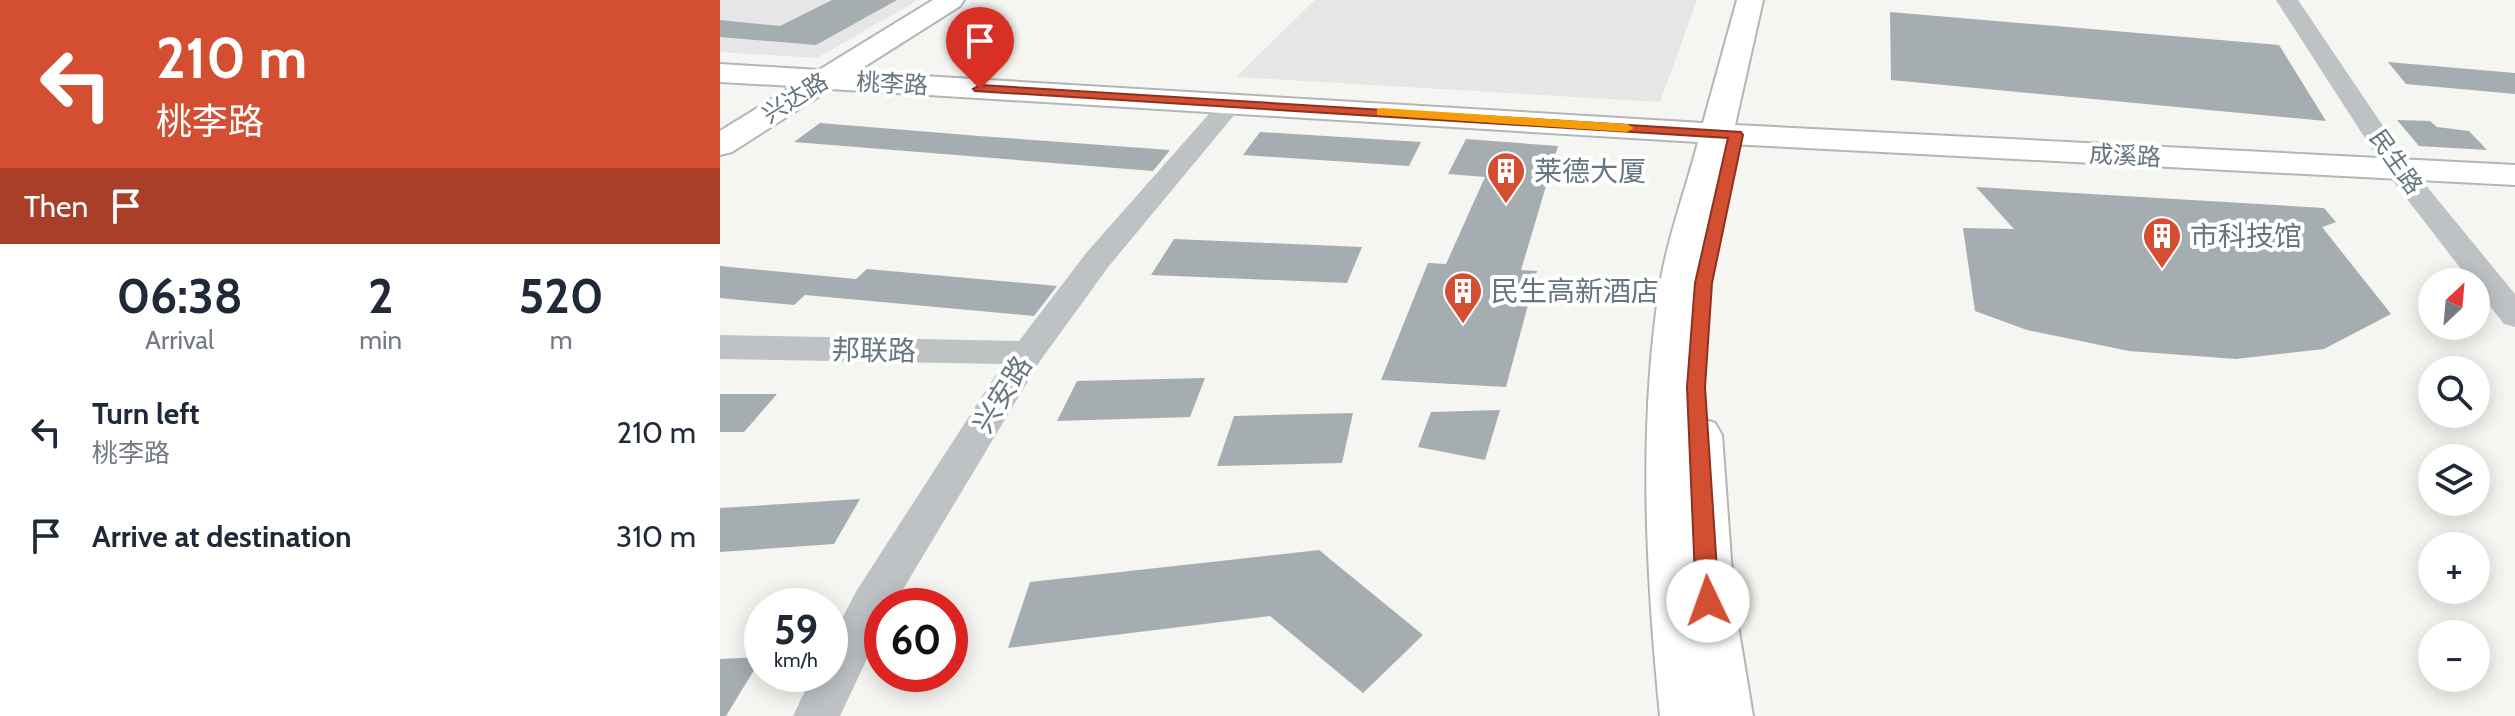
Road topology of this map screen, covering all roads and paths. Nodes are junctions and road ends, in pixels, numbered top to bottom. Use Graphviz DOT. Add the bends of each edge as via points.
graph roads {
  1 [pos="933,0"];
  2 [pos="951,0"];
  3 [pos="1750,0"];
  4 [pos="1766,0"];
  5 [pos="2287,0"];
  6 [pos="720,73"];
  7 [pos="812,80"];
  8 [pos="1233,102"];
  9 [pos="720,131"];
  10 [pos="1726,134"];
  11 [pos="720,145"];
  12 [pos="2400,171"];
  13 [pos="2515,175"];
  14 [pos="2515,316"];
  15 [pos="720,347"];
  16 [pos="1028,353"];
  17 [pos="816,716"];
  18 [pos="1689,716"];
  19 [pos="1724,716"];
  1 -- 7 [label="main road, 兴达路"];
  2 -- 7 [label="main road, 兴达路"];
  3 -- 10 [label="main road"];
  4 -- 10 [label="main road"];
  5 -- 12 [label="street, 民生路"];
  6 -- 7 [label="main road, 桃李路"];
  7 -- 8 [label="main road, 桃李路"];
  7 -- 9 [label="main road, 兴达路"];
  7 -- 11 [label="main road, 兴达路"];
  8 -- 10 [label="main road, 桃李路"];
  8 -- 16 [label="street, 兴安路" via="1098,259"];
  10 -- 12 [label="main road, 成溪路"];
  10 -- 18 [label="main road" via="1680,281 1670,387 1675,602"];
  10 -- 19 [label="main road" via="1703,283 1696,387 1708,601"];
  12 -- 13 [label="main road, 成溪路"];
  12 -- 14 [label="street, 民生路"];
  15 -- 16 [label="street, 邦联路"];
  16 -- 17 [label="street, 兴安路" via="872,603"];
}
